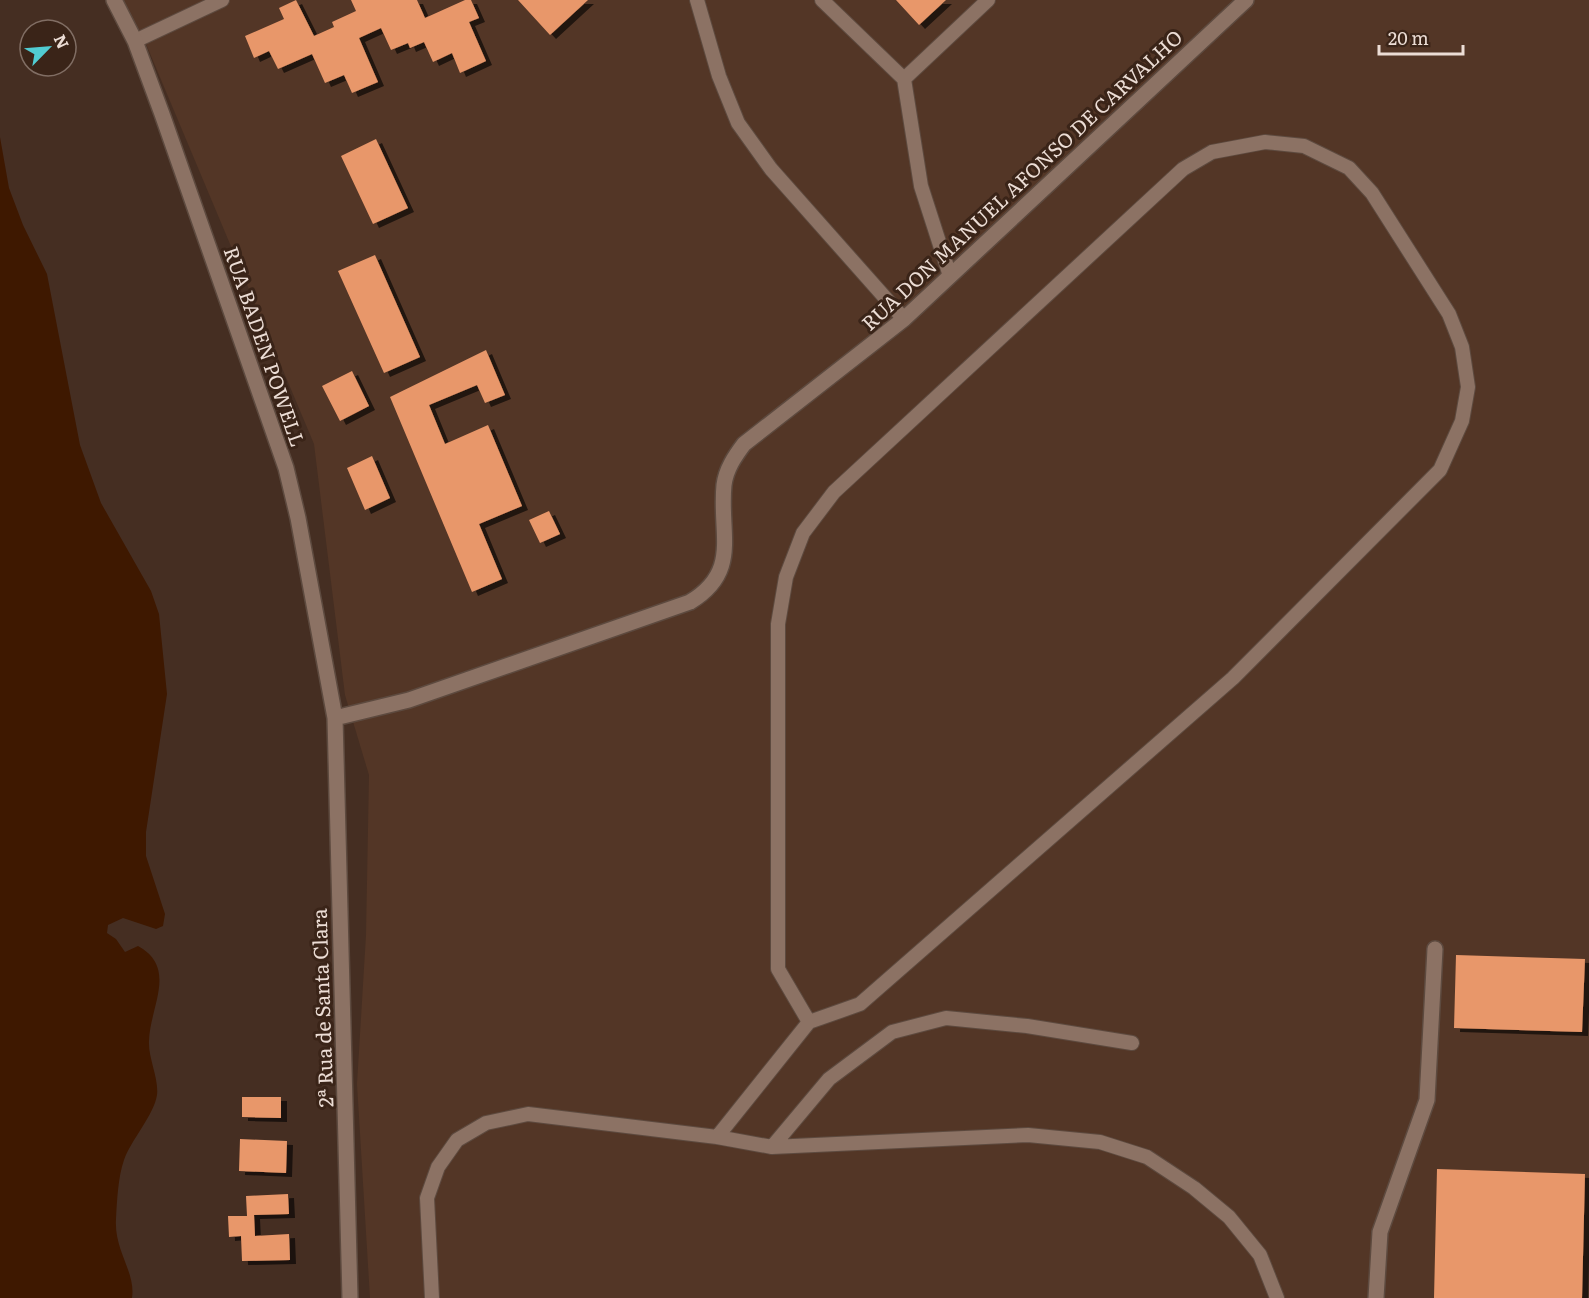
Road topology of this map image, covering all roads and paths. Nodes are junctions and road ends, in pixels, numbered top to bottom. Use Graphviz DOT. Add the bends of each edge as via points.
graph roads {
  1 [pos="114,0"];
  2 [pos="222,0"];
  3 [pos="697,0"];
  4 [pos="822,0"];
  5 [pos="988,0"];
  6 [pos="1246,0"];
  7 [pos="135,41"];
  8 [pos="904,79"];
  9 [pos="950,276"];
  10 [pos="904,319"];
  11 [pos="335,718"];
  12 [pos="1436,949"];
  13 [pos="809,1022"];
  14 [pos="1132,1043"];
  15 [pos="717,1137"];
  16 [pos="772,1147"];
  17 [pos="350,1298"];
  18 [pos="432,1298"];
  19 [pos="1277,1298"];
  20 [pos="1376,1298"];
  1 -- 7 [label="street, RUA BADEN POWELL"];
  2 -- 7 [label="lane"];
  3 -- 10 [label="lane" via="718,76 738,123 771,169"];
  4 -- 8 [label="lane"];
  5 -- 8 [label="lane"];
  6 -- 9 [label="street, RUA DON MANUEL AFONSO DE CARVALHO"];
  7 -- 11 [label="street, RUA BADEN POWELL" via="286,468"];
  8 -- 9 [label="lane" via="921,186"];
  9 -- 10 [label="street, RUA DON MANUEL AFONSO DE CARVALHO"];
  10 -- 11 [label="street, RUA DON MANUEL AFONSO DE CARVALHO" via="744,444 732,459 724,483 724,557 719,576 708,591 690,602 409,700"];
  11 -- 17 [label="street, 2ª Rua de Santa Clara"];
  12 -- 20 [label="street" via="1427,1100 1380,1232"];
  13 -- 13 [label="lane" via="860,1004 1233,678 1440,470 1462,421 1468,387 1462,347 1449,314 1379,203 1349,168 1304,146 1265,142 1212,152 1183,169 834,492 803,533 786,577 778,624 778,969"];
  13 -- 15 [label="lane"];
  14 -- 16 [label="lane" via="946,1018 892,1032 829,1079"];
  15 -- 16 [label="lane"];
  15 -- 18 [label="lane" via="528,1114 486,1123 457,1140 438,1167 427,1198"];
  16 -- 19 [label="lane" via="1028,1135 1100,1142 1146,1157 1229,1217 1260,1255"];
}
